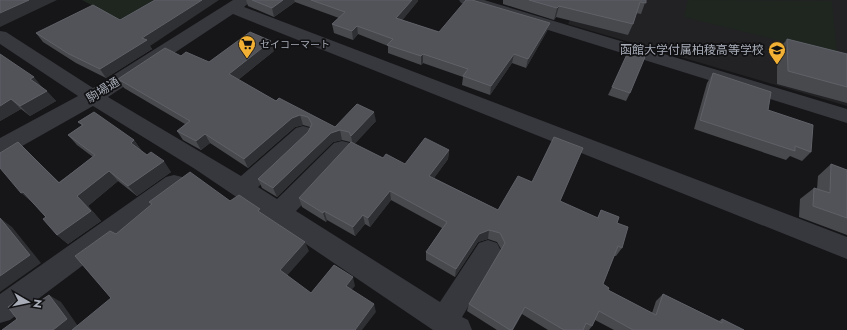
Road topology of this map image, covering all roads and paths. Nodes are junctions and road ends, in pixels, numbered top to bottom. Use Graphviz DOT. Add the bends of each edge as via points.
graph roads {
  1 [pos="467,0"];
  2 [pos="238,4"];
  3 [pos="0,36"];
  4 [pos="93,97"];
  5 [pos="847,116"];
  6 [pos="303,134"];
  7 [pos="0,148"];
  8 [pos="342,149"];
  9 [pos="203,163"];
  10 [pos="241,189"];
  11 [pos="279,213"];
  12 [pos="847,248"];
  13 [pos="488,251"];
  14 [pos="0,310"];
  15 [pos="451,325"];
  1 -- 5 [label="street"];
  2 -- 4 [label="street, 駒場通"];
  2 -- 12 [label="street"];
  3 -- 4 [label="street"];
  4 -- 7 [label="street, 駒場通"];
  4 -- 9 [label="street"];
  6 -- 10 [label="street"];
  8 -- 11 [label="street"];
  9 -- 10 [label="street"];
  9 -- 14 [label="street"];
  10 -- 11 [label="street"];
  11 -- 15 [label="street"];
  13 -- 15 [label="street"];
}
